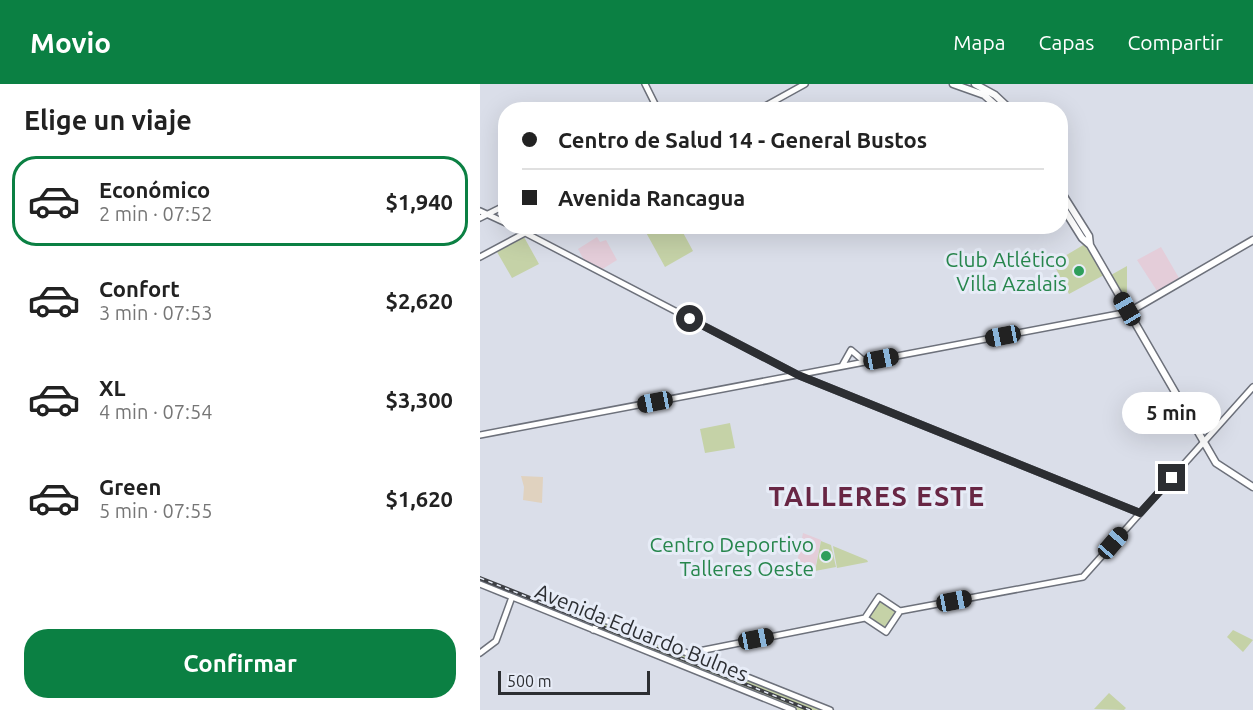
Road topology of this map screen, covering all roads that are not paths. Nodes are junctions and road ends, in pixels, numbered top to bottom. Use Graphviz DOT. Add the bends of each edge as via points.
graph roads {
  1 [pos="645,84"];
  2 [pos="805,84"];
  3 [pos="953,84"];
  4 [pos="975,84"];
  5 [pos="654,102"];
  6 [pos="772,102"];
  7 [pos="992,102"];
  8 [pos="1002,102"];
  9 [pos="1068,203"];
  10 [pos="498,209"];
  11 [pos="480,210"];
  12 [pos="488,214"];
  13 [pos="1068,215"];
  14 [pos="480,218"];
  15 [pos="498,219"];
  16 [pos="523,234"];
  17 [pos="527,234"];
  18 [pos="1253,240"];
  19 [pos="1090,245"];
  20 [pos="480,257"];
  21 [pos="1129,312"];
  22 [pos="865,362"];
  23 [pos="841,366"];
  24 [pos="798,375"];
  25 [pos="1253,387"];
  26 [pos="480,435"];
  27 [pos="1204,442"];
  28 [pos="1253,488"];
  29 [pos="1140,513"];
  30 [pos="480,584"];
  31 [pos="512,597"];
  32 [pos="900,611"];
  33 [pos="865,618"];
  34 [pos="593,630"];
  35 [pos="480,652"];
  36 [pos="688,653"];
  37 [pos="793,710"];
  38 [pos="830,710"];
  1 -- 5 [label="main road"];
  2 -- 6 [label="main road"];
  3 -- 7 [label="main road" via="984,95"];
  4 -- 8 [label="main road"];
  9 -- 19 [label="main road" via="1089,236"];
  10 -- 12 [label="main road"];
  11 -- 12 [label="main road"];
  12 -- 14 [label="main road"];
  12 -- 15 [label="main road"];
  13 -- 19 [label="main road"];
  16 -- 20 [label="main road"];
  17 -- 24 [label="main road"];
  18 -- 21 [label="main road"];
  19 -- 21 [label="main road"];
  21 -- 22 [label="main road"];
  21 -- 27 [label="main road"];
  22 -- 23 [label="main road"];
  22 -- 23 [label="main road" via="851,351"];
  23 -- 24 [label="main road"];
  24 -- 26 [label="main road"];
  24 -- 29 [label="main road"];
  25 -- 27 [label="main road"];
  27 -- 28 [label="main road" via="1219,467"];
  27 -- 29 [label="main road"];
  29 -- 32 [label="main road" via="1083,577"];
  30 -- 31 [label="main road, Avenida Eduardo Bulnes"];
  31 -- 34 [label="main road, Avenida Eduardo Bulnes"];
  31 -- 35 [label="main road" via="495,637"];
  32 -- 33 [label="main road" via="879,597"];
  32 -- 33 [label="main road" via="886,632"];
  33 -- 36 [label="main road"];
  34 -- 36 [label="main road" via="602,619"];
  34 -- 37 [label="main road, Avenida Eduardo Bulnes"];
  36 -- 38 [label="main road"];
}
